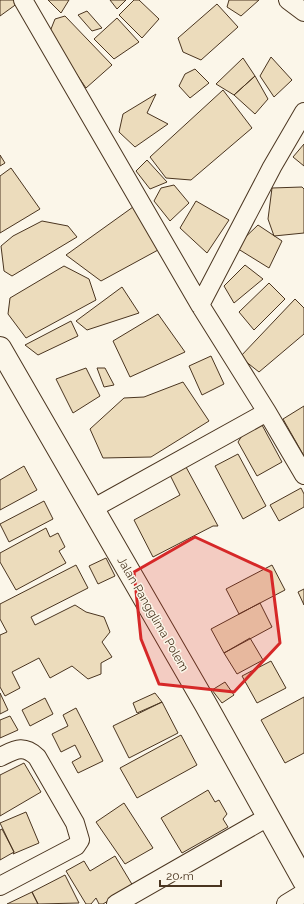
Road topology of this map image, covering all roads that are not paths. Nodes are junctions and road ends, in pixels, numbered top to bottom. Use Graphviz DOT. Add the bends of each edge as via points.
graph roads {
  1 [pos="23,0"];
  2 [pos="288,0"];
  3 [pos="304,12"];
  4 [pos="304,112"];
  5 [pos="200,305"];
  6 [pos="0,348"];
  7 [pos="267,412"];
  8 [pos="304,475"];
  9 [pos="92,509"];
  10 [pos="0,757"];
  11 [pos="268,817"];
  12 [pos="304,881"];
  13 [pos="0,886"];
  14 [pos="304,893"];
  15 [pos="116,904"];
  16 [pos="286,904"];
  1 -- 5 [label="street"];
  2 -- 3 [label="street"];
  4 -- 5 [label="street"];
  5 -- 7 [label="street"];
  6 -- 9 [label="street, Jalan Pangglima Polem"];
  7 -- 8 [label="street"];
  7 -- 9 [label="street"];
  9 -- 11 [label="street, Jalan Pangglima Polem"];
  10 -- 13 [label="street" via="21,748 30,750 37,757 75,824 80,840 76,846"];
  11 -- 12 [label="street, Jalan Pangglima Polem"];
  11 -- 15 [label="street"];
  14 -- 16 [label="street"];
}
